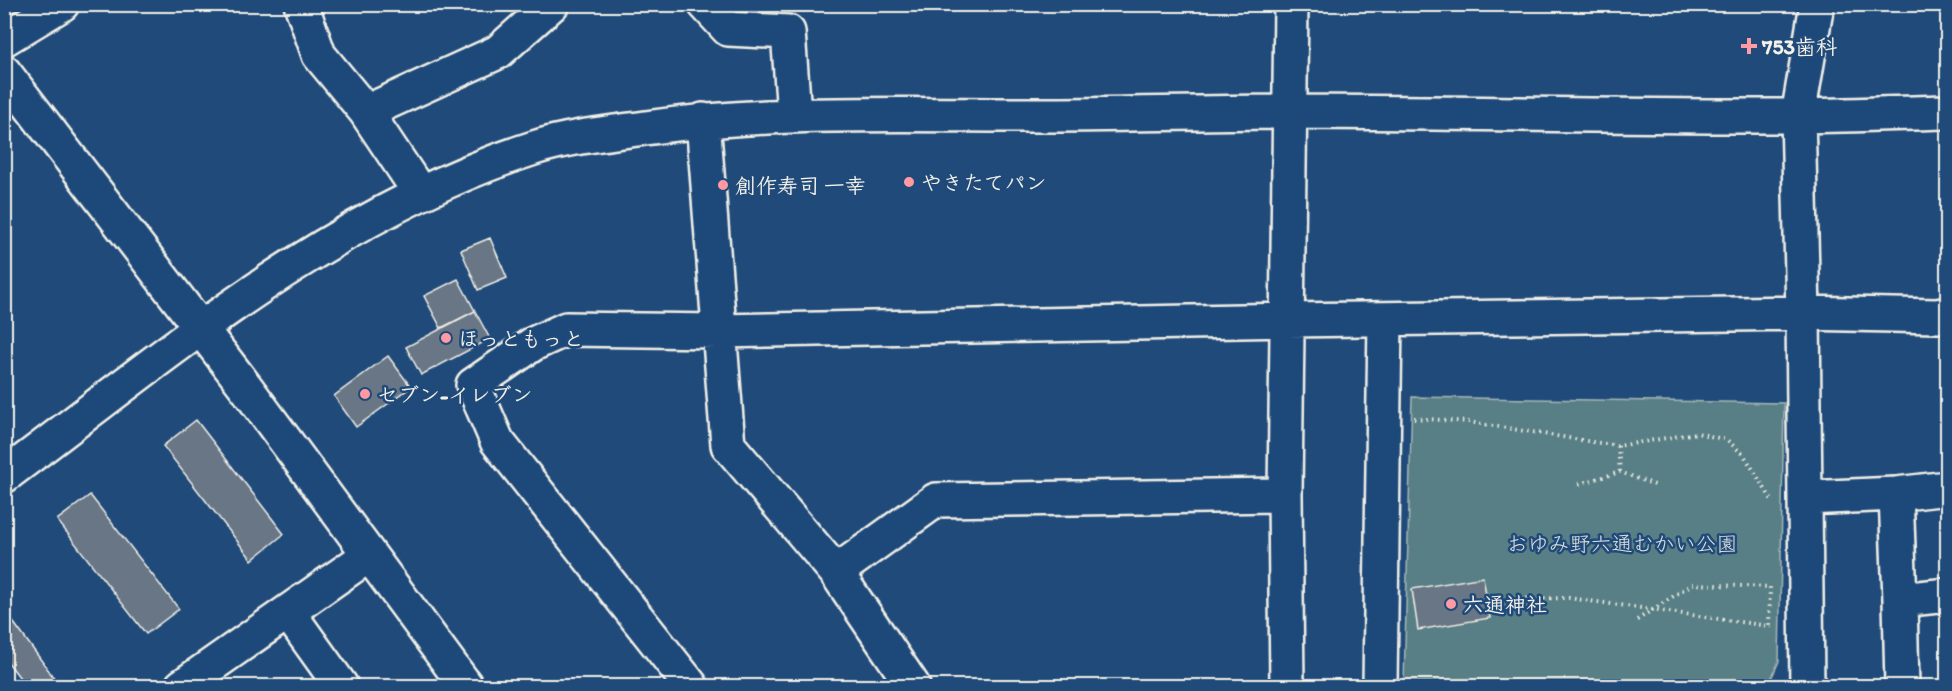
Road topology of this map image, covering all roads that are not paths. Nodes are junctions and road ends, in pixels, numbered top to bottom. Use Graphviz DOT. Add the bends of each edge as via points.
graph roads {
  1 [pos="62,4"];
  2 [pos="301,4"];
  3 [pos="552,4"];
  4 [pos="705,4"];
  5 [pos="1291,4"];
  6 [pos="1817,4"];
  7 [pos="4,39"];
  8 [pos="4,72"];
  9 [pos="366,112"];
  10 [pos="1291,112"];
  11 [pos="1947,112"];
  12 [pos="794,114"];
  13 [pos="1798,116"];
  14 [pos="703,120"];
  15 [pos="420,193"];
  16 [pos="1803,313"];
  17 [pos="1947,314"];
  18 [pos="1385,319"];
  19 [pos="1288,320"];
  20 [pos="202,329"];
  21 [pos="718,331"];
  22 [pos="4,476"];
  23 [pos="1947,488"];
  24 [pos="1896,494"];
  25 [pos="1285,495"];
  26 [pos="1806,506"];
  27 [pos="369,555"];
  28 [pos="836,572"];
  29 [pos="1947,595"];
  30 [pos="1900,600"];
  31 [pos="288,612"];
  32 [pos="182,687"];
  33 [pos="341,687"];
  34 [pos="466,687"];
  35 [pos="691,687"];
  36 [pos="913,687"];
  37 [pos="1287,687"];
  38 [pos="1380,687"];
  39 [pos="1807,687"];
  40 [pos="1902,687"];
  1 -- 7 [label="street"];
  2 -- 9 [label="street" via="319,55"];
  3 -- 9 [label="street" via="498,52"];
  4 -- 12 [label="street" via="728,29 788,32"];
  5 -- 10 [label="street"];
  6 -- 13 [label="street"];
  8 -- 20 [label="street"];
  9 -- 15 [label="street"];
  10 -- 12 [label="street"];
  10 -- 13 [label="street"];
  10 -- 19 [label="street"];
  11 -- 13 [label="street"];
  12 -- 14 [label="street"];
  13 -- 16 [label="street"];
  14 -- 15 [label="street" via="539,146"];
  14 -- 21 [label="street"];
  15 -- 20 [label="street" via="324,244"];
  16 -- 17 [label="street"];
  16 -- 18 [label="street"];
  16 -- 26 [label="street"];
  18 -- 19 [label="street"];
  18 -- 38 [label="street"];
  19 -- 21 [label="street"];
  19 -- 25 [label="street"];
  20 -- 22 [label="street"];
  20 -- 27 [label="street"];
  21 -- 28 [label="street" via="728,445"];
  21 -- 35 [label="street" via="566,329 533,344 473,385 497,441"];
  23 -- 24 [label="street"];
  24 -- 26 [label="street"];
  24 -- 30 [label="street"];
  25 -- 28 [label="street" via="936,500"];
  25 -- 37 [label="street"];
  26 -- 39 [label="street"];
  27 -- 31 [label="street"];
  27 -- 34 [label="street"];
  28 -- 36 [label="street"];
  29 -- 30 [label="street"];
  30 -- 40 [label="street"];
  31 -- 32 [label="street"];
  31 -- 33 [label="street"];
}
